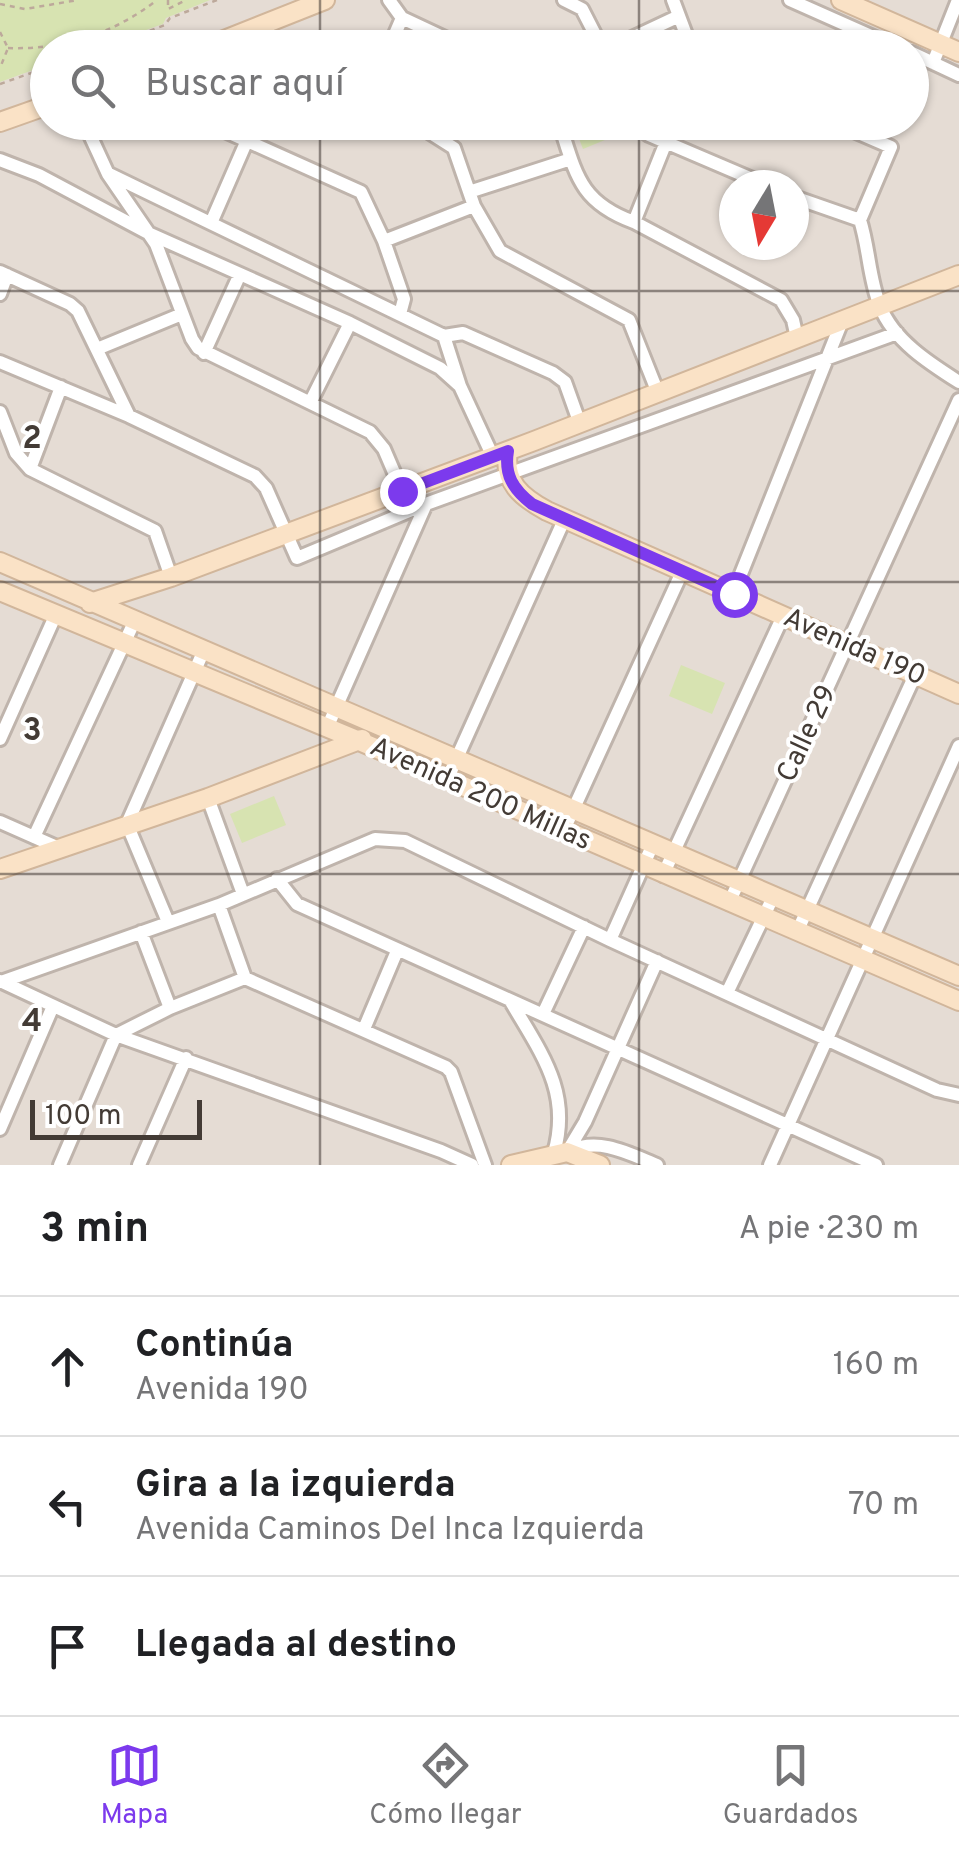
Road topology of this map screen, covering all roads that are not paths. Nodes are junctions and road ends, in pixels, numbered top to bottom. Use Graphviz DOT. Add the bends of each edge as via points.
graph roads {
  1 [pos="325,0"];
  2 [pos="389,0"];
  3 [pos="564,0"];
  4 [pos="672,0"];
  5 [pos="790,0"];
  6 [pos="841,0"];
  7 [pos="958,0"];
  8 [pos="678,17"];
  9 [pos="402,18"];
  10 [pos="266,25"];
  11 [pos="253,30"];
  12 [pos="268,30"];
  13 [pos="397,30"];
  14 [pos="428,30"];
  15 [pos="593,30"];
  16 [pos="650,30"];
  17 [pos="683,30"];
  18 [pos="858,30"];
  19 [pos="910,30"];
  20 [pos="951,48"];
  21 [pos="929,61"];
  22 [pos="933,63"];
  23 [pos="959,75"];
  24 [pos="30,111"];
  25 [pos="0,122"];
  26 [pos="92,140"];
  27 [pos="242,140"];
  28 [pos="441,140"];
  29 [pos="565,140"];
  30 [pos="662,140"];
  31 [pos="875,140"];
  32 [pos="246,142"];
  33 [pos="666,142"];
  34 [pos="571,159"];
  35 [pos="0,160"];
  36 [pos="731,170"];
  37 [pos="108,174"];
  38 [pos="473,198"];
  39 [pos="809,202"];
  40 [pos="860,220"];
  41 [pos="634,222"];
  42 [pos="211,223"];
  43 [pos="148,233"];
  44 [pos="384,241"];
  45 [pos="3,274"];
  46 [pos="240,274"];
  47 [pos="959,275"];
  48 [pos="0,294"];
  49 [pos="880,306"];
  50 [pos="182,314"];
  51 [pos="400,314"];
  52 [pos="842,321"];
  53 [pos="350,323"];
  54 [pos="897,333"];
  55 [pos="444,336"];
  56 [pos="797,338"];
  57 [pos="98,349"];
  58 [pos="204,352"];
  59 [pos="828,356"];
  60 [pos="0,362"];
  61 [pos="959,382"];
  62 [pos="460,386"];
  63 [pos="61,387"];
  64 [pos="658,393"];
  65 [pos="959,400"];
  66 [pos="310,401"];
  67 [pos="129,416"];
  68 [pos="1,420"];
  69 [pos="580,424"];
  70 [pos="500,454"];
  71 [pos="30,469"];
  72 [pos="508,475"];
  73 [pos="402,491"];
  74 [pos="426,504"];
  75 [pos="564,520"];
  76 [pos="287,534"];
  77 [pos="0,562"];
  78 [pos="682,572"];
  79 [pos="170,577"];
  80 [pos="0,592"];
  81 [pos="734,594"];
  82 [pos="92,602"];
  83 [pos="56,614"];
  84 [pos="783,616"];
  85 [pos="135,620"];
  86 [pos="123,642"];
  87 [pos="849,645"];
  88 [pos="204,650"];
  89 [pos="194,674"];
  90 [pos="916,675"];
  91 [pos="959,694"];
  92 [pos="336,710"];
  93 [pos="327,728"];
  94 [pos="384,730"];
  95 [pos="0,739"];
  96 [pos="357,740"];
  97 [pos="959,746"];
  98 [pos="456,760"];
  99 [pos="447,780"];
  100 [pos="208,798"];
  101 [pos="573,810"];
  102 [pos="0,822"];
  103 [pos="128,824"];
  104 [pos="563,832"];
  105 [pos="34,837"];
  106 [pos="653,844"];
  107 [pos="59,848"];
  108 [pos="674,852"];
  109 [pos="644,867"];
  110 [pos="0,869"];
  111 [pos="663,875"];
  112 [pos="277,879"];
  113 [pos="740,880"];
  114 [pos="244,894"];
  115 [pos="774,894"];
  116 [pos="730,903"];
  117 [pos="219,904"];
  118 [pos="808,909"];
  119 [pos="763,917"];
  120 [pos="168,922"];
  121 [pos="584,927"];
  122 [pos="141,932"];
  123 [pos="797,932"];
  124 [pos="873,937"];
  125 [pos="610,940"];
  126 [pos="397,950"];
  127 [pos="864,960"];
  128 [pos="658,961"];
  129 [pos="959,976"];
  130 [pos="245,978"];
  131 [pos="0,982"];
  132 [pos="727,993"];
  133 [pos="510,1000"];
  134 [pos="959,1001"];
  135 [pos="53,1006"];
  136 [pos="170,1008"];
  137 [pos="543,1014"];
  138 [pos="364,1029"];
  139 [pos="116,1035"];
  140 [pos="828,1039"];
  141 [pos="619,1050"];
  142 [pos="186,1058"];
  143 [pos="959,1095"];
  144 [pos="787,1125"];
  145 [pos="0,1129"];
  146 [pos="561,1153"];
  147 [pos="60,1165"];
  148 [pos="139,1165"];
  149 [pos="472,1165"];
  150 [pos="486,1165"];
  151 [pos="511,1165"];
  152 [pos="600,1165"];
  153 [pos="656,1165"];
  154 [pos="770,1165"];
  155 [pos="876,1165"];
  1 -- 10 [label="main road"];
  2 -- 9 [label="street"];
  3 -- 15 [label="street" via="582,9"];
  4 -- 8 [label="street"];
  5 -- 18 [label="street"];
  6 -- 19 [label="main road"];
  7 -- 20 [label="street"];
  8 -- 16 [label="street"];
  8 -- 17 [label="street"];
  9 -- 13 [label="street"];
  9 -- 14 [label="street"];
  10 -- 11 [label="main road"];
  10 -- 12 [label="street"];
  20 -- 22 [label="street"];
  21 -- 22 [label="street"];
  22 -- 23 [label="street"];
  24 -- 25 [label="main road"];
  26 -- 37 [label="street"];
  27 -- 32 [label="street"];
  28 -- 38 [label="street" via="454,148"];
  29 -- 34 [label="street"];
  30 -- 33 [label="street"];
  31 -- 40 [label="street" via="891,147"];
  32 -- 42 [label="street"];
  32 -- 44 [label="street" via="355,187"];
  33 -- 36 [label="street"];
  33 -- 41 [label="street"];
  34 -- 38 [label="street"];
  34 -- 41 [label="street" via="586,194"];
  35 -- 43 [label="street"];
  37 -- 42 [label="street"];
  37 -- 43 [label="street"];
  38 -- 44 [label="street"];
  38 -- 64 [label="street" via="489,236 512,260 629,320"];
  39 -- 40 [label="street"];
  40 -- 49 [label="street"];
  41 -- 56 [label="street" via="781,300"];
  42 -- 51 [label="street"];
  43 -- 46 [label="street"];
  43 -- 50 [label="street"];
  44 -- 51 [label="street" via="404,299"];
  45 -- 48 [label="street"];
  45 -- 57 [label="street" via="70,304"];
  46 -- 53 [label="street"];
  46 -- 58 [label="street"];
  47 -- 49 [label="main road"];
  49 -- 52 [label="main road"];
  49 -- 54 [label="street"];
  50 -- 57 [label="street"];
  50 -- 58 [label="street"];
  51 -- 55 [label="street"];
  52 -- 56 [label="main road"];
  52 -- 59 [label="street"];
  53 -- 62 [label="street" via="440,368"];
  53 -- 66 [label="street"];
  54 -- 59 [label="street"];
  54 -- 61 [label="street"];
  55 -- 62 [label="street"];
  55 -- 69 [label="street" via="463,332 553,373 565,382"];
  56 -- 64 [label="main road"];
  57 -- 67 [label="street"];
  58 -- 66 [label="street"];
  59 -- 72 [label="street"];
  59 -- 81 [label="street"];
  60 -- 63 [label="street"];
  62 -- 70 [label="street"];
  63 -- 67 [label="street"];
  63 -- 71 [label="street"];
  64 -- 69 [label="main road"];
  65 -- 87 [label="street, Calle 29"];
  66 -- 73 [label="street" via="378,439"];
  67 -- 76 [label="street" via="255,476"];
  68 -- 71 [label="street"];
  69 -- 70 [label="main road"];
  70 -- 72 [label="main road"];
  70 -- 73 [label="main road"];
  71 -- 79 [label="street" via="155,531"];
  72 -- 74 [label="street"];
  72 -- 75 [label="main road, Avenida 190" via="522,496"];
  73 -- 76 [label="main road"];
  74 -- 76 [label="street" via="296,558"];
  74 -- 92 [label="street"];
  75 -- 78 [label="main road, Avenida 190"];
  75 -- 98 [label="street"];
  76 -- 79 [label="main road"];
  77 -- 82 [label="main road, Avenida 200 Millas"];
  78 -- 81 [label="main road, Avenida 190"];
  78 -- 101 [label="street"];
  79 -- 82 [label="main road"];
  80 -- 83 [label="main road, Avenida 200 Millas"];
  81 -- 84 [label="main road, Avenida 190"];
  82 -- 83 [label="main road"];
  82 -- 85 [label="main road, Avenida 200 Millas"];
  83 -- 86 [label="main road, Avenida 200 Millas"];
  83 -- 95 [label="street"];
  84 -- 87 [label="main road, Avenida 190"];
  84 -- 108 [label="street"];
  85 -- 86 [label="street"];
  85 -- 88 [label="main road, Avenida 200 Millas"];
  86 -- 89 [label="main road, Avenida 200 Millas"];
  86 -- 105 [label="street"];
  87 -- 90 [label="main road, Avenida 190"];
  87 -- 113 [label="street, Calle 29"];
  88 -- 89 [label="street"];
  88 -- 92 [label="main road, Avenida 200 Millas"];
  89 -- 93 [label="main road, Avenida 200 Millas"];
  89 -- 103 [label="street"];
  90 -- 91 [label="main road, Avenida 190"];
  90 -- 118 [label="street"];
  92 -- 93 [label="street"];
  92 -- 94 [label="main road, Avenida 200 Millas"];
  93 -- 96 [label="main road, Avenida 200 Millas"];
  94 -- 96 [label="main road"];
  94 -- 98 [label="main road, Avenida 200 Millas"];
  96 -- 99 [label="main road, Avenida 200 Millas"];
  96 -- 100 [label="main road"];
  97 -- 124 [label="street"];
  98 -- 99 [label="street"];
  98 -- 101 [label="main road, Avenida 200 Millas"];
  99 -- 104 [label="main road, Avenida 200 Millas"];
  100 -- 103 [label="main road"];
  100 -- 114 [label="street"];
  101 -- 104 [label="street"];
  101 -- 106 [label="main road, Avenida 200 Millas"];
  102 -- 105 [label="street"];
  103 -- 107 [label="main road"];
  103 -- 120 [label="street"];
  104 -- 109 [label="main road, Avenida 200 Millas"];
  105 -- 107 [label="street"];
  106 -- 108 [label="main road, Avenida 200 Millas"];
  106 -- 109 [label="street"];
  107 -- 110 [label="main road"];
  108 -- 111 [label="street"];
  108 -- 113 [label="main road, Avenida 200 Millas"];
  109 -- 111 [label="main road, Avenida 200 Millas"];
  109 -- 125 [label="street"];
  111 -- 116 [label="main road, Avenida 200 Millas"];
  112 -- 114 [label="street"];
  112 -- 121 [label="street" via="391,838"];
  112 -- 126 [label="street" via="297,904"];
  113 -- 115 [label="main road, Avenida 200 Millas"];
  113 -- 116 [label="street, Calle 29"];
  114 -- 117 [label="street"];
  115 -- 118 [label="main road, Avenida 200 Millas"];
  115 -- 119 [label="street"];
  116 -- 119 [label="main road, Avenida 200 Millas"];
  117 -- 120 [label="street"];
  117 -- 130 [label="street"];
  118 -- 123 [label="street"];
  118 -- 124 [label="main road, Avenida 200 Millas"];
  119 -- 123 [label="main road, Avenida 200 Millas"];
  119 -- 132 [label="street"];
  120 -- 122 [label="street"];
  121 -- 125 [label="street"];
  121 -- 137 [label="street"];
  122 -- 131 [label="street"];
  122 -- 136 [label="street"];
  123 -- 127 [label="main road, Avenida 200 Millas"];
  124 -- 127 [label="street"];
  124 -- 129 [label="main road, Avenida 200 Millas"];
  125 -- 128 [label="street"];
  126 -- 133 [label="street"];
  126 -- 138 [label="street"];
  127 -- 134 [label="main road, Avenida 200 Millas"];
  127 -- 140 [label="street"];
  128 -- 132 [label="street"];
  128 -- 141 [label="street"];
  130 -- 136 [label="street"];
  130 -- 138 [label="street"];
  131 -- 135 [label="street"];
  132 -- 140 [label="street"];
  133 -- 137 [label="street"];
  133 -- 146 [label="street" via="555,1083"];
  135 -- 139 [label="street"];
  135 -- 145 [label="street"];
  136 -- 139 [label="street"];
  137 -- 141 [label="street"];
  138 -- 150 [label="street" via="451,1072"];
  139 -- 142 [label="street"];
  139 -- 147 [label="street"];
  140 -- 143 [label="street"];
  140 -- 144 [label="street"];
  141 -- 144 [label="street"];
  141 -- 146 [label="street"];
  142 -- 148 [label="street"];
  142 -- 149 [label="street"];
  144 -- 154 [label="street"];
  144 -- 155 [label="street"];
  146 -- 151 [label="main road"];
  146 -- 152 [label="main road"];
  146 -- 153 [label="street" via="604,1145"];
}
